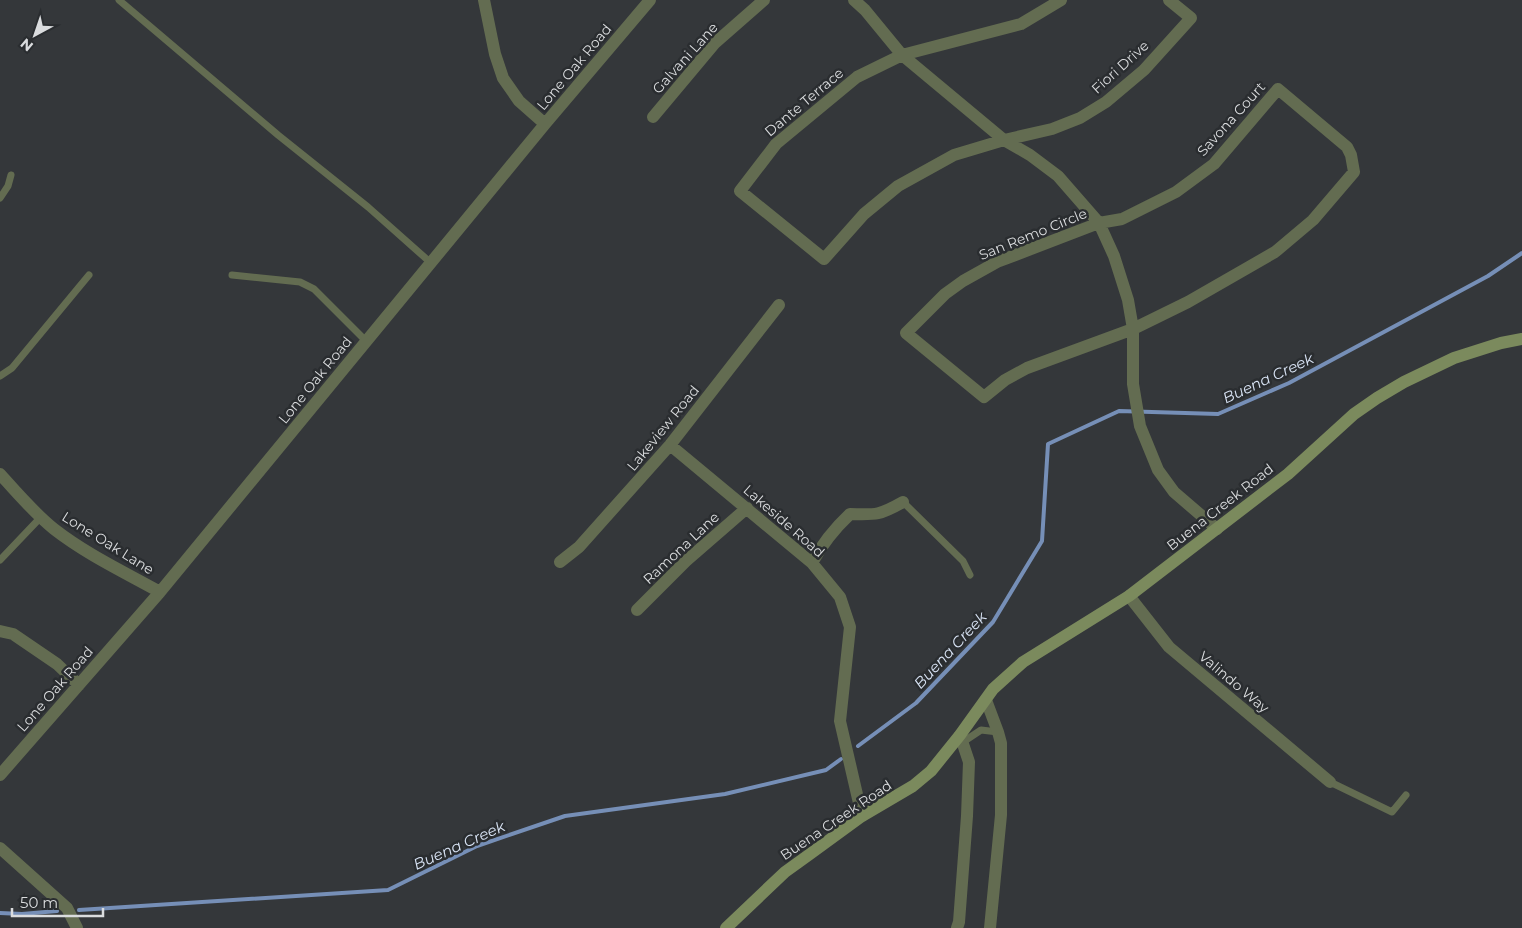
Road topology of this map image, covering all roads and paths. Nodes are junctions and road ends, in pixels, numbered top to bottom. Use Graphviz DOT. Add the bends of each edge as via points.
graph roads {
  1 [pos="119,0"];
  2 [pos="484,0"];
  3 [pos="650,0"];
  4 [pos="764,0"];
  5 [pos="854,0"];
  6 [pos="1061,0"];
  7 [pos="1169,0"];
  8 [pos="902,55"];
  9 [pos="653,117"];
  10 [pos="545,124"];
  11 [pos="1004,140"];
  12 [pos="11,175"];
  13 [pos="0,198"];
  14 [pos="1099,223"];
  15 [pos="431,263"];
  16 [pos="89,275"];
  17 [pos="232,275"];
  18 [pos="780,305"];
  19 [pos="1133,329"];
  20 [pos="1522,339"];
  21 [pos="366,341"];
  22 [pos="0,376"];
  23 [pos="670,446"];
  24 [pos="0,474"];
  25 [pos="903,502"];
  26 [pos="747,508"];
  27 [pos="41,517"];
  28 [pos="1217,528"];
  29 [pos="0,560"];
  30 [pos="560,562"];
  31 [pos="812,563"];
  32 [pos="970,575"];
  33 [pos="160,592"];
  34 [pos="1129,596"];
  35 [pos="638,610"];
  36 [pos="0,631"];
  37 [pos="79,685"];
  38 [pos="986,700"];
  39 [pos="998,732"];
  40 [pos="962,738"];
  41 [pos="0,775"];
  42 [pos="1330,782"];
  43 [pos="1406,795"];
  44 [pos="862,816"];
  45 [pos="0,848"];
  46 [pos="78,928"];
  47 [pos="726,928"];
  48 [pos="957,928"];
  49 [pos="990,928"];
  1 -- 15 [label="lane"];
  2 -- 10 [label="street" via="503,78 519,101"];
  3 -- 10 [label="street, Lone Oak Road"];
  4 -- 9 [label="street, Galvani Lane" via="715,43"];
  5 -- 8 [label="street"];
  6 -- 8 [label="street" via="1021,24"];
  7 -- 11 [label="street, Fiori Drive" via="1191,18 1144,70 1106,102 1080,118 1052,129"];
  8 -- 11 [label="street"];
  8 -- 11 [label="street, Dante Terrace" via="857,77 776,144 740,191 824,260 864,214 898,186 954,155"];
  10 -- 15 [label="street, Lone Oak Road"];
  11 -- 14 [label="street" via="1030,154 1058,176"];
  12 -- 13 [label="lane"];
  14 -- 19 [label="street" via="1114,256"];
  14 -- 19 [label="street, San Remo Circle" via="997,262 963,281 945,294 906,333 984,397 1027,368"];
  14 -- 19 [label="street, Savona Court" via="1122,219 1176,192 1214,164 1278,89 1347,147 1351,154 1354,172 1313,220 1275,252"];
  15 -- 21 [label="street, Lone Oak Road"];
  16 -- 22 [label="lane" via="12,368"];
  17 -- 21 [label="lane" via="300,282 314,289"];
  18 -- 23 [label="street, Lakeview Road"];
  19 -- 28 [label="street" via="1136,404 1140,426 1158,470 1174,492"];
  20 -- 28 [label="main road, Buena Creek Road" via="1454,358 1377,398 1354,414 1288,474"];
  21 -- 33 [label="street, Lone Oak Road"];
  23 -- 26 [label="street, Lakeside Road"];
  23 -- 30 [label="street, Lakeview Road" via="579,547"];
  24 -- 27 [label="street, Lone Oak Lane"];
  25 -- 31 [label="street" via="878,514 850,514 835,528"];
  25 -- 32 [label="lane" via="963,561"];
  26 -- 31 [label="street, Lakeside Road"];
  26 -- 35 [label="street, Ramona Lane" via="686,561"];
  27 -- 29 [label="lane"];
  27 -- 33 [label="street, Lone Oak Lane" via="100,559"];
  28 -- 34 [label="main road, Buena Creek Road"];
  31 -- 44 [label="street, Lakeside Road" via="840,597 850,627 840,721"];
  33 -- 37 [label="street, Lone Oak Road"];
  34 -- 38 [label="main road, Buena Creek Road" via="1023,662 992,689"];
  34 -- 42 [label="street, Valindo Way" via="1170,647"];
  36 -- 37 [label="street" via="13,634 56,664"];
  37 -- 41 [label="street, Lone Oak Road"];
  38 -- 39 [label="street"];
  38 -- 40 [label="main road, Buena Creek Road"];
  39 -- 40 [label="lane" via="981,730"];
  39 -- 49 [label="street" via="1001,743 1001,815"];
  40 -- 44 [label="main road, Buena Creek Road" via="913,786"];
  40 -- 48 [label="street" via="969,762"];
  42 -- 43 [label="lane" via="1392,812"];
  44 -- 47 [label="main road, Buena Creek Road" via="785,872"];
  45 -- 46 [label="street" via="67,908"];
}
